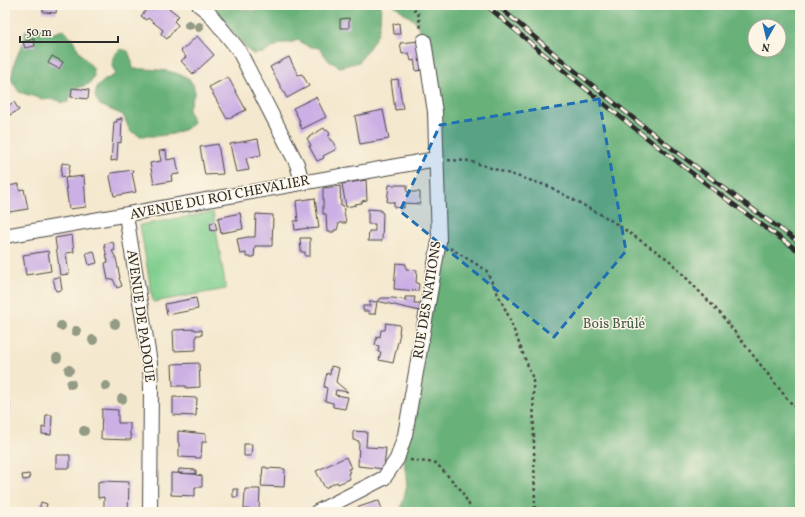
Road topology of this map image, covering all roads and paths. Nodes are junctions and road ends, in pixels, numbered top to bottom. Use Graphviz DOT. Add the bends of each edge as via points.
graph roads {
  1 [pos="199,5"];
  2 [pos="409,5"];
  3 [pos="424,41"];
  4 [pos="436,159"];
  5 [pos="302,182"];
  6 [pos="126,215"];
  7 [pos="5,236"];
  8 [pos="438,241"];
  9 [pos="800,411"];
  10 [pos="397,459"];
  11 [pos="150,512"];
  12 [pos="317,512"];
  13 [pos="473,512"];
  14 [pos="535,512"];
  1 -- 5 [label="street" via="208,12 238,49 297,164"];
  2 -- 3 [label="path" via="418,13"];
  3 -- 4 [label="street, RUE DES NATIONS" via="435,112"];
  4 -- 5 [label="street, AVENUE DU ROI CHEVALIER"];
  4 -- 8 [label="street, RUE DES NATIONS"];
  4 -- 9 [label="path" via="469,161 548,186 609,219 669,260 719,312"];
  5 -- 6 [label="street, AVENUE DU ROI CHEVALIER"];
  6 -- 7 [label="street, AVENUE DU ROI CHEVALIER"];
  6 -- 11 [label="street, AVENUE DE PADOUE" via="150,363"];
  8 -- 10 [label="street, RUE DES NATIONS" via="405,435"];
  8 -- 14 [label="path" via="486,270 508,315 533,379"];
  10 -- 12 [label="street, RUE DES NATIONS" via="384,478"];
  10 -- 13 [label="path" via="436,463 461,490"];
}
